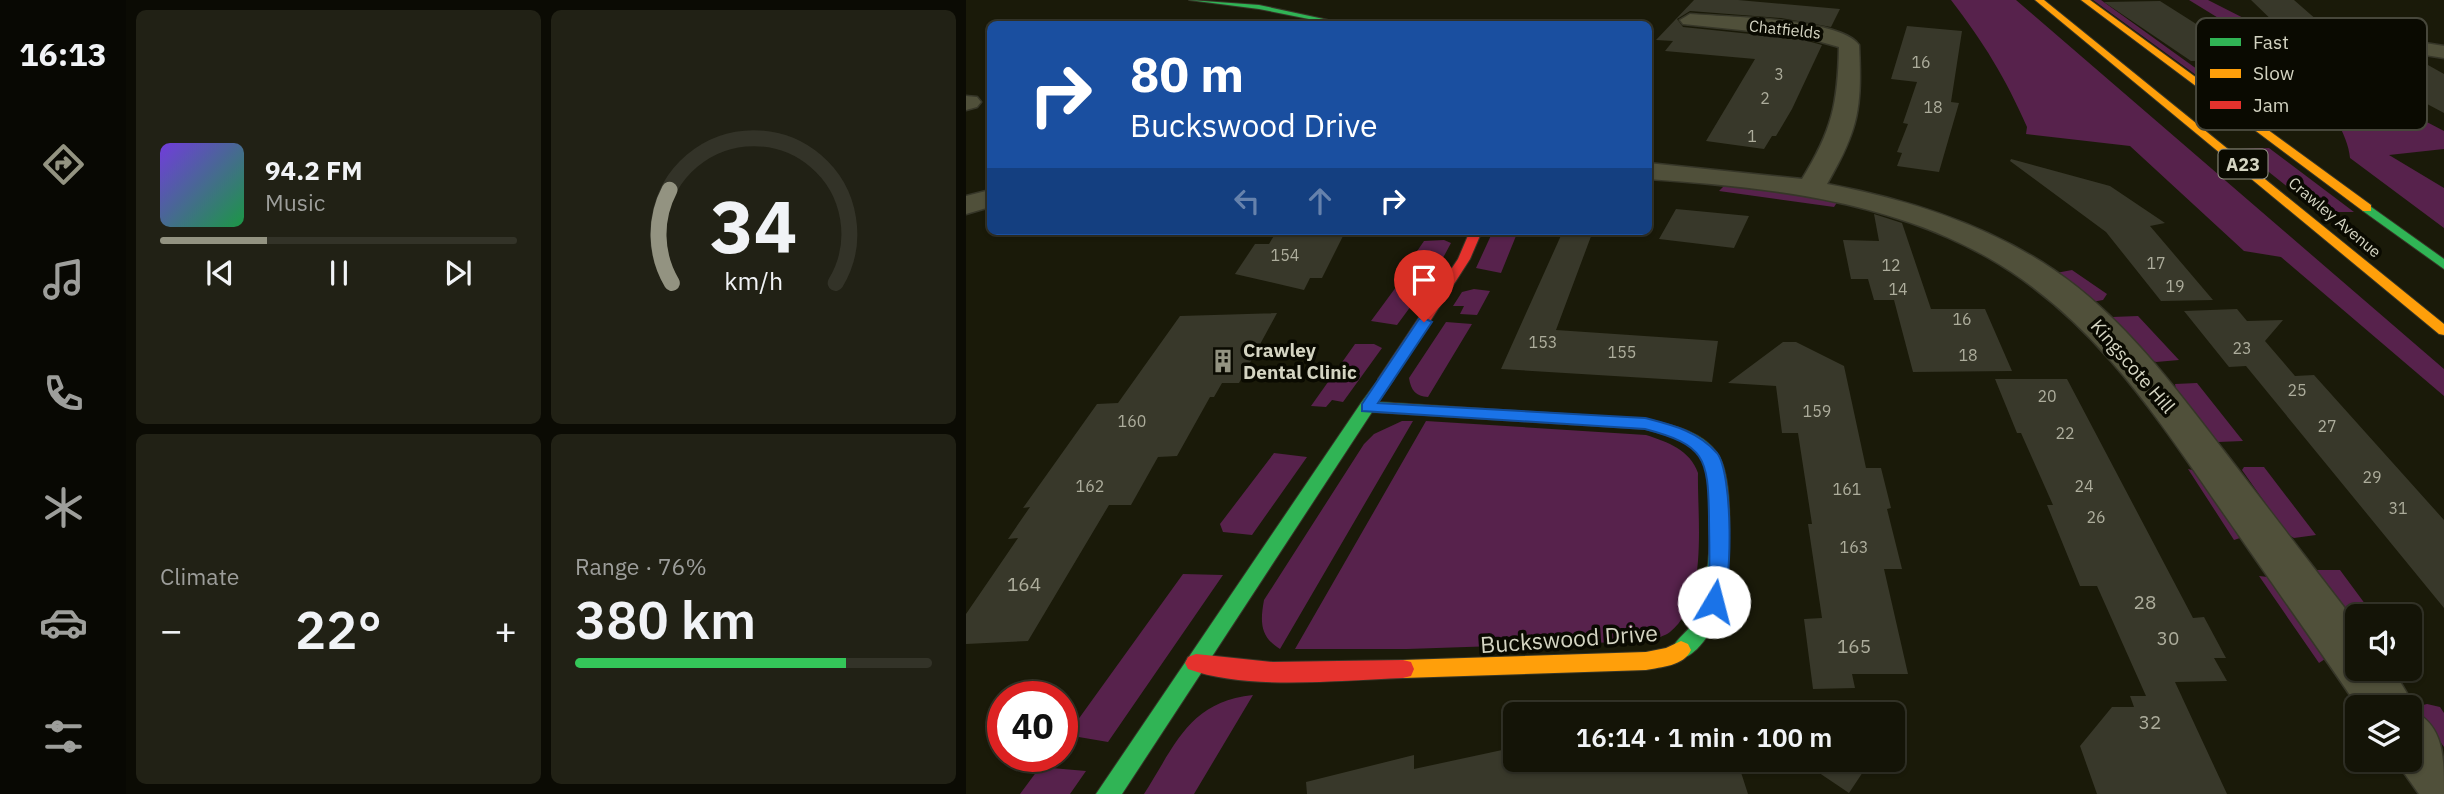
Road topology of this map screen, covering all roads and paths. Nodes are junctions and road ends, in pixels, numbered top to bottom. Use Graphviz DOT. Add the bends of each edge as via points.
graph roads {
  1 [pos="1193,0"];
  2 [pos="2039,0"];
  3 [pos="2085,0"];
  4 [pos="1690,20"];
  5 [pos="1328,21"];
  6 [pos="2196,82"];
  7 [pos="2196,128"];
  8 [pos="2198,130"];
  9 [pos="2261,130"];
  10 [pos="1652,171"];
  11 [pos="1810,188"];
  12 [pos="987,200"];
  13 [pos="966,205"];
  14 [pos="1474,235"];
  15 [pos="2444,265"];
  16 [pos="2444,331"];
  17 [pos="1367,407"];
  18 [pos="2345,648"];
  19 [pos="1196,663"];
  20 [pos="2422,751"];
  21 [pos="2444,781"];
  22 [pos="1108,794"];
  1 -- 5 [label="main road"];
  2 -- 7 [label="main road, Crawley Avenue / A23"];
  3 -- 6 [label="main road, Crawley Avenue / A23"];
  4 -- 11 [label="street, Chatfields" via="1826,33 1844,38 1849,45 1845,119 1839,140"];
  8 -- 16 [label="main road, Crawley Avenue / A23"];
  9 -- 15 [label="main road, Crawley Avenue / A23"];
  10 -- 11 [label="street, Kingscote Hill"];
  11 -- 18 [label="street, Kingscote Hill" via="1889,206 1968,234 2042,277 2079,306 2155,387"];
  12 -- 13 [label="street"];
  14 -- 17 [label="main road" via="1450,282"];
  17 -- 19 [label="main road"];
  17 -- 19 [label="main road, Buckswood Drive" via="1645,424 1698,444 1712,459 1717,477 1718,577 1714,602 1699,631 1677,653 1636,662 1275,673"];
  19 -- 22 [label="main road"];
  20 -- 21 [label="street"];
}
